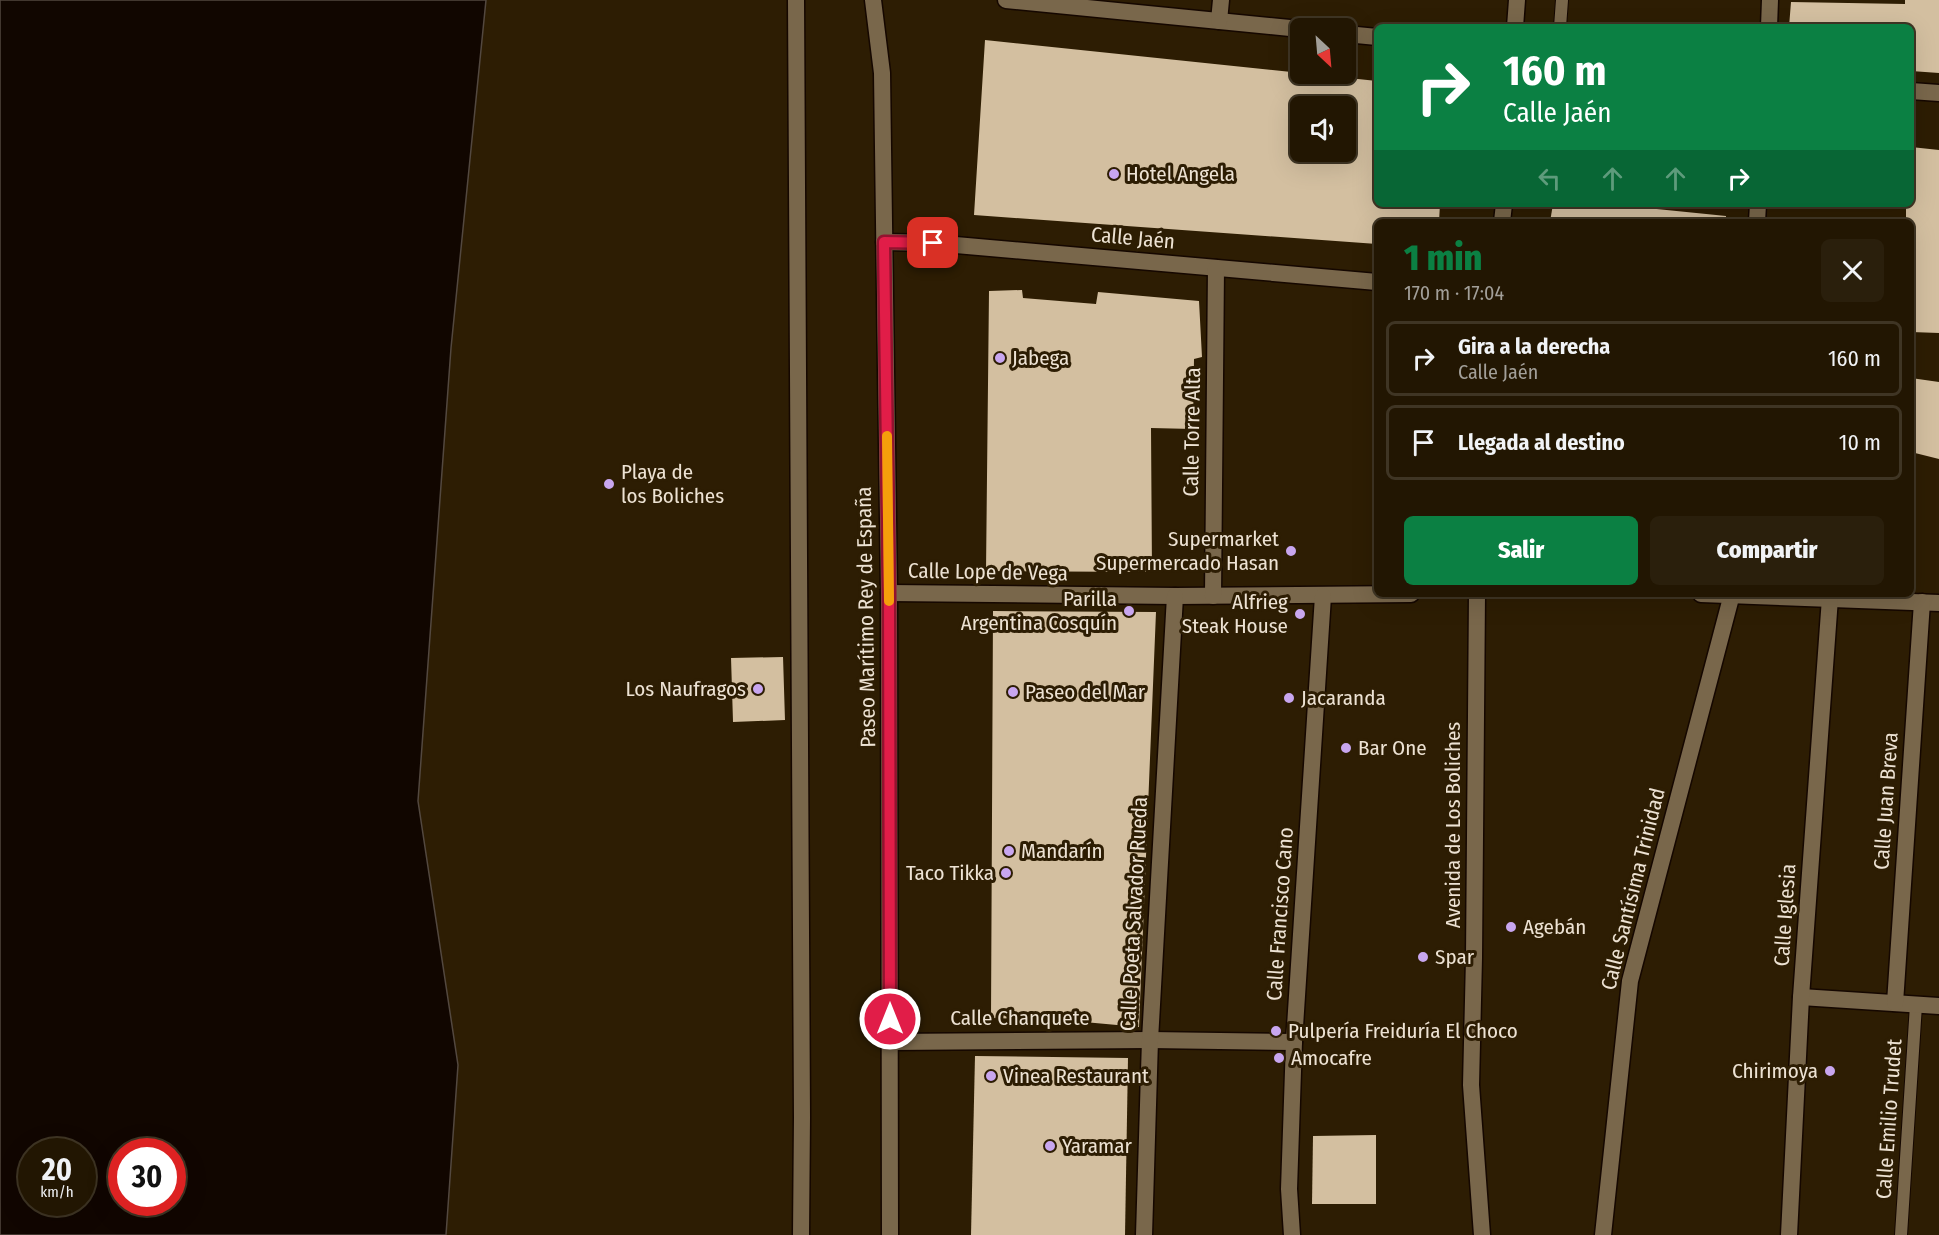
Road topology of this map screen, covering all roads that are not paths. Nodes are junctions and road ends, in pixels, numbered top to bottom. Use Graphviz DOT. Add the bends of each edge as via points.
graph roads {
  1 [pos="796,0"];
  2 [pos="873,0"];
  3 [pos="1006,0"];
  4 [pos="1221,0"];
  5 [pos="1517,0"];
  6 [pos="1562,0"];
  7 [pos="1770,0"];
  8 [pos="1219,21"];
  9 [pos="1515,24"];
  10 [pos="1560,24"];
  11 [pos="1769,24"];
  12 [pos="1290,28"];
  13 [pos="1356,35"];
  14 [pos="1374,37"];
  15 [pos="1914,91"];
  16 [pos="1939,93"];
  17 [pos="884,242"];
  18 [pos="1216,268"];
  19 [pos="1374,282"];
  20 [pos="889,593"];
  21 [pos="1374,595"];
  22 [pos="1175,596"];
  23 [pos="1213,596"];
  24 [pos="1323,596"];
  25 [pos="1477,597"];
  26 [pos="1731,597"];
  27 [pos="1806,597"];
  28 [pos="1830,598"];
  29 [pos="1922,602"];
  30 [pos="1939,603"];
  31 [pos="1802,997"];
  32 [pos="1895,1003"];
  33 [pos="1916,1005"];
  34 [pos="1939,1006"];
  35 [pos="1150,1040"];
  36 [pos="890,1042"];
  37 [pos="1294,1042"];
  38 [pos="801,1235"];
  39 [pos="890,1235"];
  40 [pos="1144,1235"];
  41 [pos="1292,1235"];
  42 [pos="1482,1235"];
  43 [pos="1603,1235"];
  44 [pos="1790,1235"];
  45 [pos="1901,1235"];
  1 -- 38 [label="street"];
  2 -- 17 [label="street, Paseo Marítimo Rey de España" via="882,72"];
  3 -- 8 [label="street"];
  4 -- 8 [label="street"];
  5 -- 9 [label="street"];
  6 -- 10 [label="lane"];
  7 -- 11 [label="street"];
  8 -- 12 [label="street"];
  13 -- 14 [label="street"];
  15 -- 16 [label="street"];
  17 -- 18 [label="street, Calle Jaén"];
  17 -- 20 [label="street, Paseo Marítimo Rey de España"];
  18 -- 19 [label="street, Calle Jaén"];
  18 -- 23 [label="street, Calle Torre Alta"];
  20 -- 22 [label="street, Calle Lope de Vega"];
  20 -- 36 [label="street, Paseo Marítimo Rey de España"];
  21 -- 24 [label="street, Calle Lope de Vega"];
  22 -- 23 [label="street, Calle Lope de Vega"];
  22 -- 35 [label="street, Calle Poeta Salvador Rueda"];
  23 -- 24 [label="street, Calle Lope de Vega"];
  24 -- 37 [label="street, Calle Francisco Cano"];
  25 -- 42 [label="street, Avenida de Los Boliches" via="1471,1084"];
  26 -- 43 [label="street, Calle Santísima Trinidad" via="1630,981"];
  27 -- 28 [label="street"];
  28 -- 29 [label="street"];
  28 -- 31 [label="street, Calle Iglesia"];
  29 -- 30 [label="street"];
  29 -- 32 [label="street, Calle Juan Breva"];
  31 -- 32 [label="street"];
  31 -- 44 [label="street, Calle Iglesia"];
  32 -- 33 [label="street"];
  33 -- 34 [label="street"];
  33 -- 45 [label="lane, Calle Emilio Trudet"];
  35 -- 36 [label="street, Calle Chanquete"];
  35 -- 37 [label="street, Calle Chanquete"];
  35 -- 40 [label="street, Calle Poeta Salvador Rueda"];
  36 -- 39 [label="street, Paseo Marítimo Rey de España"];
  37 -- 41 [label="street, Calle Francisco Cano" via="1289,1189"];
}
